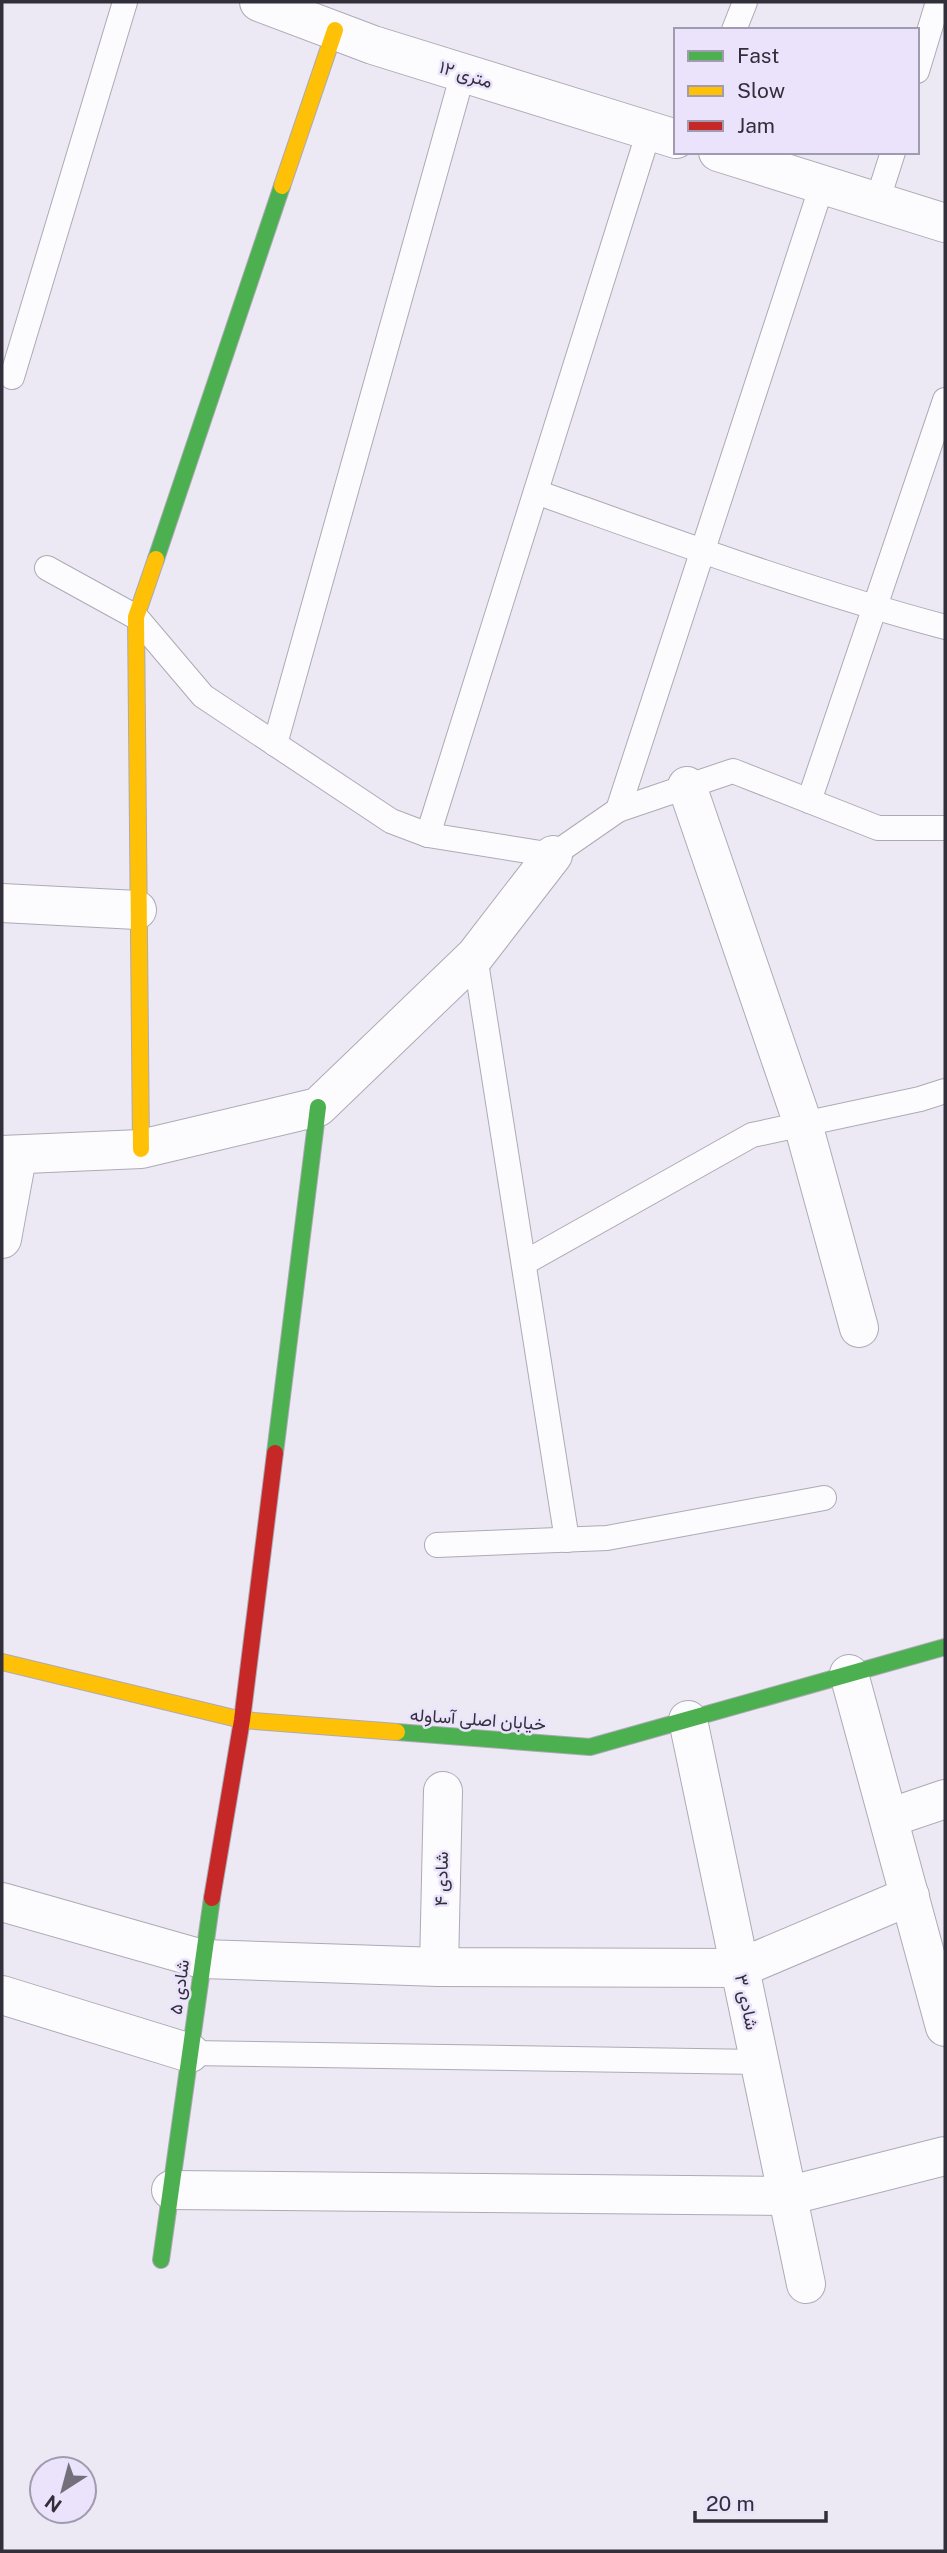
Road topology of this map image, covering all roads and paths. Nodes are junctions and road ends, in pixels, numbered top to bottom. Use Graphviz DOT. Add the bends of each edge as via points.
graph roads {
  1 [pos="125,2"];
  2 [pos="259,2"];
  3 [pos="745,2"];
  4 [pos="938,2"];
  5 [pos="735,28"];
  6 [pos="335,30"];
  7 [pos="919,64"];
  8 [pos="463,73"];
  9 [pos="663,135"];
  10 [pos="724,154"];
  11 [pos="892,154"];
  12 [pos="822,185"];
  13 [pos="877,202"];
  14 [pos="945,223"];
  15 [pos="12,377"];
  16 [pos="945,400"];
  17 [pos="536,492"];
  18 [pos="703,551"];
  19 [pos="47,568"];
  20 [pos="136,617"];
  21 [pos="945,627"];
  22 [pos="275,744"];
  23 [pos="687,786"];
  24 [pos="809,801"];
  25 [pos="618,810"];
  26 [pos="945,828"];
  27 [pos="428,835"];
  28 [pos="553,855"];
  29 [pos="2,903"];
  30 [pos="137,910"];
  31 [pos="475,956"];
  32 [pos="945,1091"];
  33 [pos="318,1107"];
  34 [pos="803,1124"];
  35 [pos="141,1149"];
  36 [pos="9,1156"];
  37 [pos="2,1239"];
  38 [pos="524,1263"];
  39 [pos="859,1328"];
  40 [pos="824,1498"];
  41 [pos="567,1540"];
  42 [pos="437,1545"];
  43 [pos="945,1647"];
  44 [pos="2,1662"];
  45 [pos="849,1674"];
  46 [pos="242,1720"];
  47 [pos="688,1720"];
  48 [pos="443,1791"];
  49 [pos="945,1799"];
  50 [pos="889,1818"];
  51 [pos="910,1896"];
  52 [pos="2,1902"];
  53 [pos="202,1959"];
  54 [pos="439,1967"];
  55 [pos="740,1968"];
  56 [pos="2,1996"];
  57 [pos="945,2027"];
  58 [pos="190,2053"];
  59 [pos="759,2062"];
  60 [pos="945,2156"];
  61 [pos="171,2190"];
  62 [pos="787,2196"];
  63 [pos="161,2260"];
  64 [pos="806,2284"];
  1 -- 15 [label="lane"];
  2 -- 6 [label="street, ۱۲ متری"];
  3 -- 5 [label="lane"];
  4 -- 7 [label="lane"];
  6 -- 8 [label="street, ۱۲ متری"];
  6 -- 20 [label="street"];
  8 -- 9 [label="street, ۱۲ متری"];
  8 -- 22 [label="lane"];
  9 -- 17 [label="lane"];
  10 -- 12 [label="street"];
  11 -- 13 [label="lane"];
  12 -- 13 [label="street"];
  12 -- 18 [label="lane"];
  13 -- 14 [label="street"];
  16 -- 24 [label="lane"];
  17 -- 18 [label="lane"];
  17 -- 27 [label="lane"];
  18 -- 21 [label="lane"];
  18 -- 25 [label="lane"];
  19 -- 20 [label="lane"];
  20 -- 22 [label="lane" via="202,696"];
  20 -- 30 [label="street"];
  22 -- 27 [label="lane" via="391,821"];
  23 -- 24 [label="lane" via="733,771"];
  23 -- 25 [label="lane"];
  23 -- 34 [label="street"];
  24 -- 26 [label="lane" via="878,828"];
  25 -- 28 [label="lane"];
  27 -- 28 [label="lane"];
  28 -- 31 [label="street"];
  29 -- 30 [label="street"];
  30 -- 35 [label="street"];
  31 -- 33 [label="street"];
  31 -- 38 [label="lane"];
  32 -- 34 [label="lane"];
  33 -- 35 [label="street"];
  33 -- 46 [label="street, شادی ۵"];
  34 -- 38 [label="lane" via="752,1135"];
  34 -- 39 [label="street"];
  35 -- 36 [label="street"];
  36 -- 37 [label="street"];
  38 -- 41 [label="lane"];
  40 -- 41 [label="lane" via="607,1538"];
  41 -- 42 [label="lane"];
  43 -- 45 [label="street, خیابان اصلی آساوله"];
  44 -- 46 [label="street, خیابان اصلی آساوله"];
  45 -- 47 [label="street, خیابان اصلی آساوله"];
  45 -- 50 [label="street"];
  46 -- 47 [label="street, خیابان اصلی آساوله" via="590,1747"];
  46 -- 53 [label="street, شادی ۵"];
  47 -- 55 [label="street, شادی ۳"];
  48 -- 54 [label="street, شادی ۴"];
  49 -- 50 [label="street"];
  50 -- 51 [label="street"];
  51 -- 55 [label="street"];
  51 -- 57 [label="street"];
  52 -- 53 [label="street"];
  53 -- 54 [label="street"];
  53 -- 58 [label="street, شادی ۵"];
  54 -- 55 [label="street"];
  55 -- 59 [label="street, شادی ۳"];
  56 -- 58 [label="street"];
  58 -- 59 [label="lane"];
  58 -- 61 [label="street, شادی ۵"];
  59 -- 62 [label="street, شادی ۳"];
  60 -- 62 [label="street"];
  61 -- 62 [label="street"];
  61 -- 63 [label="street, شادی ۵"];
  62 -- 64 [label="street, شادی ۳"];
}
